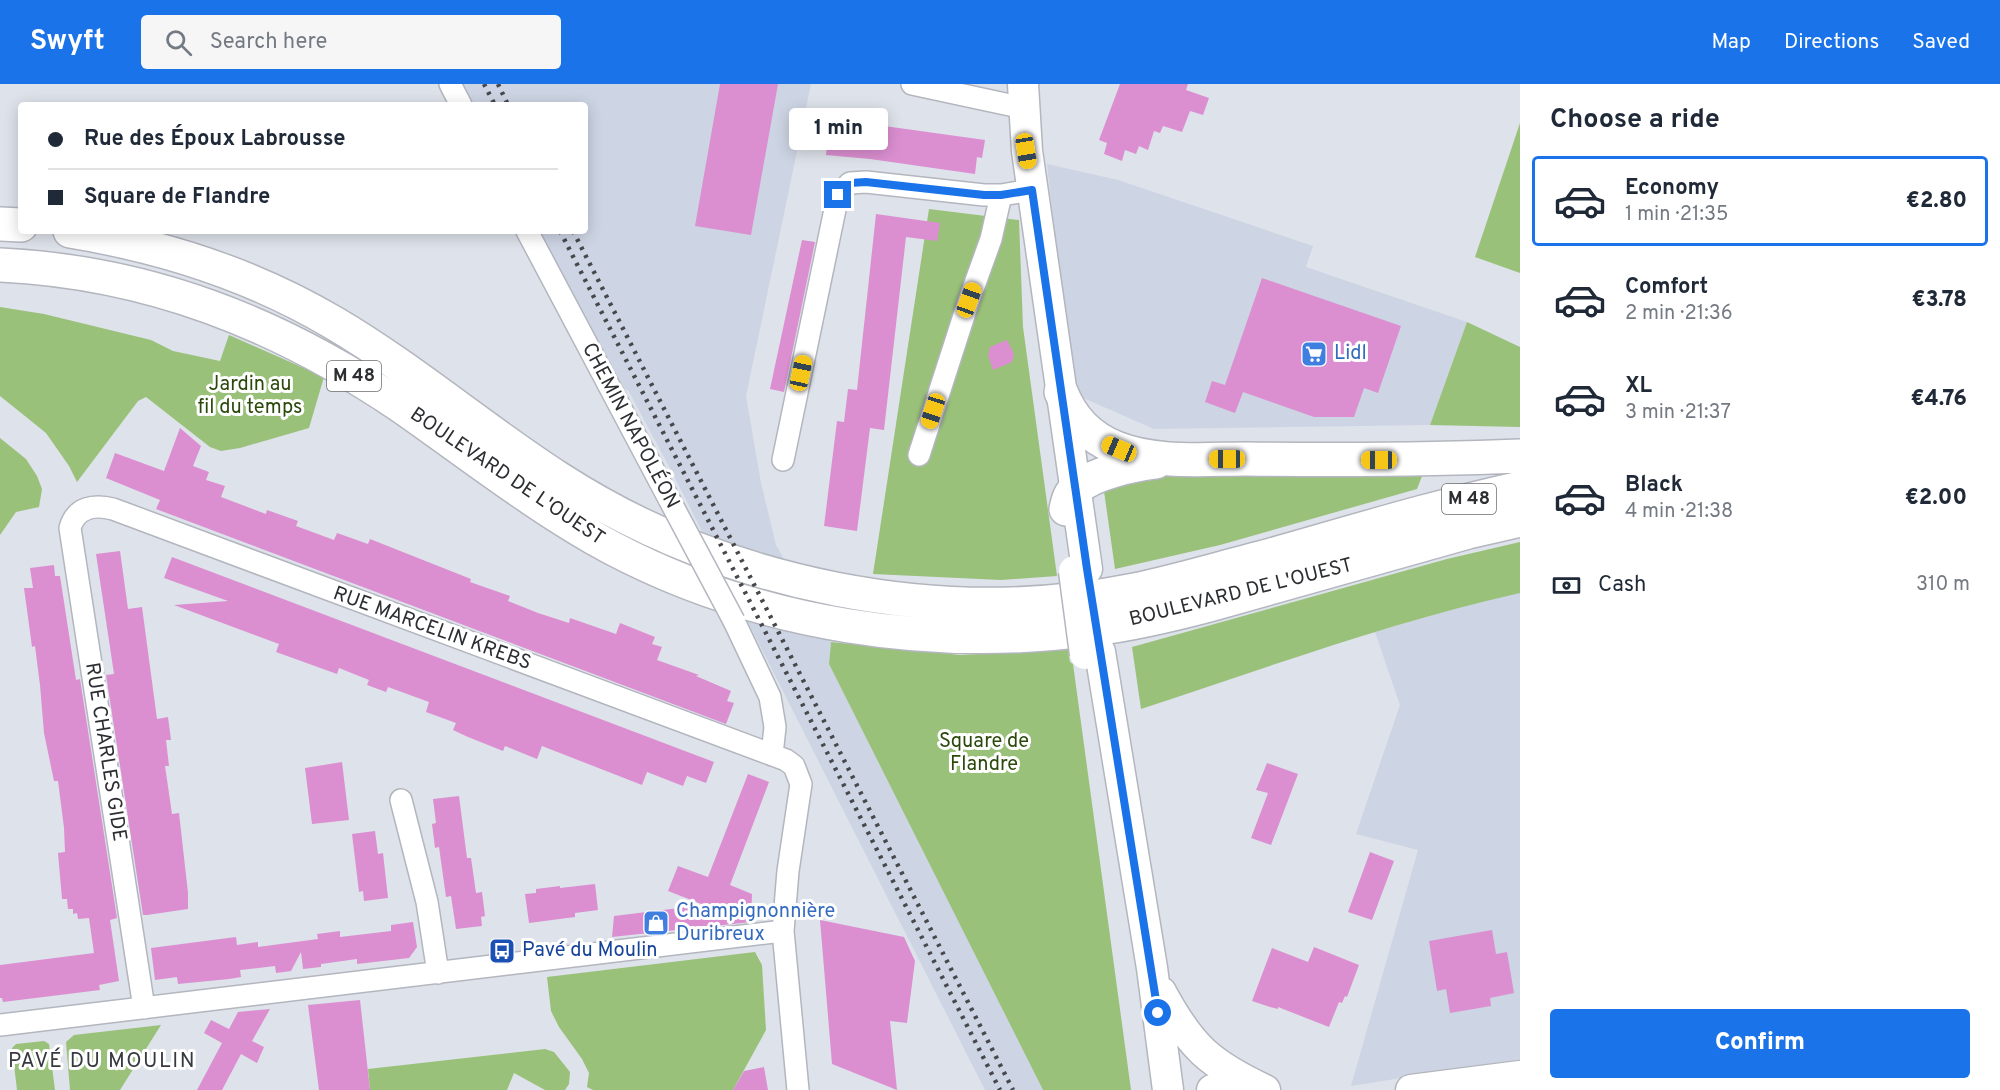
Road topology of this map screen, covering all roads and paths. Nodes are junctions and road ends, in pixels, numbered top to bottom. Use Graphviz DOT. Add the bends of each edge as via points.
graph roads {
  1 [pos="450,84"];
  2 [pos="912,84"];
  3 [pos="1024,96"];
  4 [pos="459,102"];
  5 [pos="1001,195"];
  6 [pos="1034,200"];
  7 [pos="0,224"];
  8 [pos="18,225"];
  9 [pos="86,234"];
  10 [pos="529,234"];
  11 [pos="0,264"];
  12 [pos="1061,392"];
  13 [pos="919,455"];
  14 [pos="1520,456"];
  15 [pos="1172,459"];
  16 [pos="783,460"];
  17 [pos="1520,488"];
  18 [pos="1070,499"];
  19 [pos="92,507"];
  20 [pos="1520,520"];
  21 [pos="1093,653"];
  22 [pos="772,755"];
  23 [pos="401,800"];
  24 [pos="783,931"];
  25 [pos="1152,968"];
  26 [pos="438,973"];
  27 [pos="144,1008"];
  28 [pos="0,1025"];
  29 [pos="1520,1076"];
  30 [pos="1480,1082"];
  31 [pos="798,1090"];
  32 [pos="1148,1090"];
  33 [pos="1168,1090"];
  34 [pos="1212,1090"];
  35 [pos="1238,1090"];
  36 [pos="1265,1090"];
  37 [pos="1411,1090"];
  38 [pos="1451,1090"];
  1 -- 4 [label="street"];
  2 -- 3 [label="street"];
  3 -- 6 [label="main road" via="1026,151"];
  5 -- 6 [label="street"];
  5 -- 13 [label="street" via="991,239"];
  5 -- 16 [label="street" via="866,182 850,183 838,195"];
  6 -- 12 [label="main road"];
  6 -- 18 [label="main road" via="1045,338"];
  7 -- 8 [label="main road"];
  9 -- 17 [label="main road, BOULEVARD DE L'OUEST / M 48" via="178,256 284,297 352,335 559,479 680,543 784,577 854,592 988,604 1133,591"];
  10 -- 22 [label="street, CHEMIN NAPOLÉON, bridge" via="734,621 770,697 775,727"];
  11 -- 20 [label="main road, BOULEVARD DE L'OUEST / M 48" via="71,271 149,286 271,331 356,377 548,510 613,548 738,600 833,622 957,636 1094,629 1209,605"];
  12 -- 15 [label="main road" via="1074,417 1092,436 1119,449"];
  12 -- 18 [label="main road"];
  14 -- 15 [label="main road"];
  15 -- 18 [label="main road" via="1088,481"];
  18 -- 21 [label="main road, bridge"];
  19 -- 22 [label="street, RUE MARCELIN KREBS" via="113,509"];
  19 -- 27 [label="street, RUE CHARLES GIDE" via="77,514 70,528"];
  21 -- 25 [label="main road"];
  21 -- 32 [label="main road" via="1117,875"];
  22 -- 24 [label="street, RUE MARCELIN KREBS" via="794,766 801,784"];
  23 -- 26 [label="street" via="427,902"];
  24 -- 26 [label="street"];
  24 -- 31 [label="street, RUE MARCELIN KREBS"];
  25 -- 33 [label="main road"];
  25 -- 36 [label="main road" via="1170,1010 1195,1045 1215,1063"];
  26 -- 27 [label="street"];
  27 -- 28 [label="street"];
  29 -- 30 [label="main road"];
  30 -- 37 [label="main road"];
  30 -- 38 [label="main road"];
  34 -- 35 [label="main road"];
}
